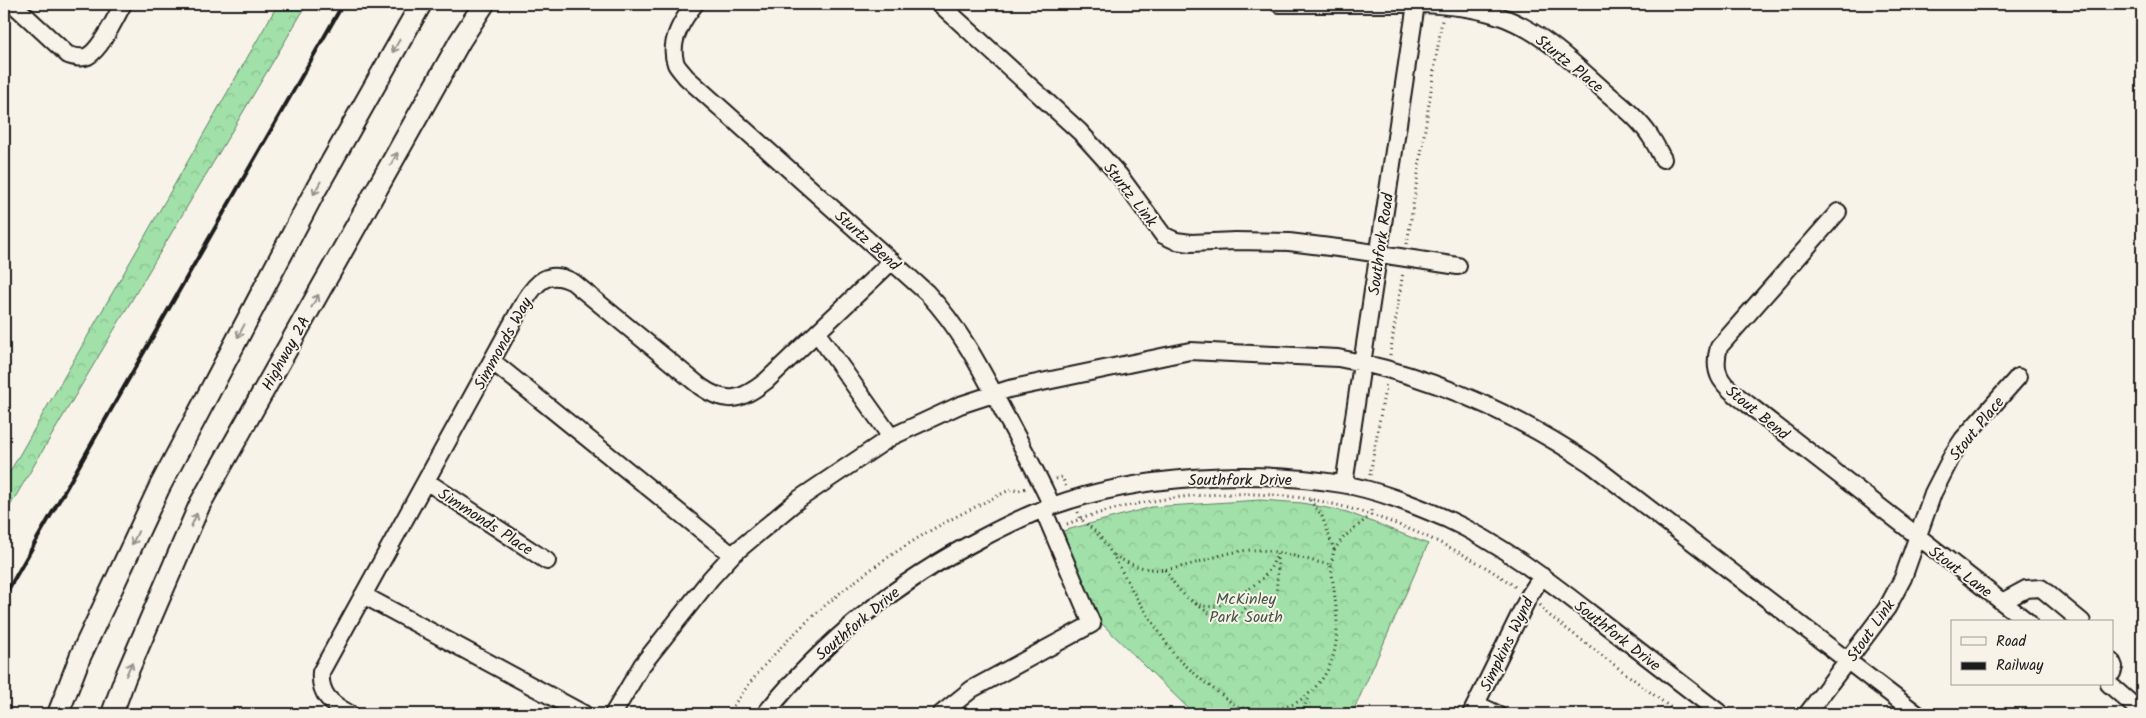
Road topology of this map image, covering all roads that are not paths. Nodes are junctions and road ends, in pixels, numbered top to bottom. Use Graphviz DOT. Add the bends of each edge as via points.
graph roads {
  1 [pos="13,4"];
  2 [pos="123,4"];
  3 [pos="421,4"];
  4 [pos="484,4"];
  5 [pos="695,4"];
  6 [pos="940,4"];
  7 [pos="1279,4"];
  8 [pos="1407,4"];
  9 [pos="1416,4"];
  10 [pos="1420,4"];
  11 [pos="1663,159"];
  12 [pos="1838,212"];
  13 [pos="1379,254"];
  14 [pos="892,261"];
  15 [pos="1458,266"];
  16 [pos="817,333"];
  17 [pos="492,361"];
  18 [pos="1362,363"];
  19 [pos="2018,377"];
  20 [pos="994,394"];
  21 [pos="891,437"];
  22 [pos="426,481"];
  23 [pos="1344,484"];
  24 [pos="1047,508"];
  25 [pos="1918,538"];
  26 [pos="732,555"];
  27 [pos="547,560"];
  28 [pos="1542,576"];
  29 [pos="363,595"];
  30 [pos="2002,602"];
  31 [pos="2025,620"];
  32 [pos="2080,620"];
  33 [pos="1848,660"];
  34 [pos="2111,686"];
  35 [pos="1474,709"];
  36 [pos="2142,713"];
  37 [pos="58,714"];
  38 [pos="112,714"];
  39 [pos="350,714"];
  40 [pos="584,714"];
  41 [pos="613,714"];
  42 [pos="765,714"];
  43 [pos="941,714"];
  44 [pos="1497,714"];
  45 [pos="1722,714"];
  46 [pos="1807,714"];
  47 [pos="1917,714"];
  1 -- 2 [label="street" via="68,56 79,58 88,56 96,48"];
  3 -- 37 [label="main road, one-way" via="315,191 159,488 80,657"];
  38 -- 4 [label="main road, Highway 2A, one-way" via="200,504 460,41"];
  5 -- 14 [label="street, Sturtz Bend" via="683,20 674,48 676,64 686,77"];
  6 -- 13 [label="street, Sturtz Link" via="1080,132 1120,175 1163,234 1176,241 1289,242"];
  7 -- 8 [label="street"];
  9 -- 13 [label="street, Southfork Road"];
  10 -- 11 [label="street, Sturtz Place" via="1472,9 1496,15 1531,31 1633,116 1650,135"];
  12 -- 25 [label="street, Stout Bend" via="1728,335 1719,347 1716,368 1728,389"];
  13 -- 15 [label="street, Sturtz Link"];
  13 -- 18 [label="street, Southfork Road"];
  14 -- 16 [label="street, Simmonds Way"];
  14 -- 20 [label="street, Sturtz Bend" via="940,306 965,341"];
  16 -- 17 [label="street, Simmonds Way" via="756,389 735,398 722,398 701,387 573,282 562,276 551,276 532,289"];
  16 -- 21 [label="street"];
  17 -- 22 [label="street, Simmonds Way"];
  17 -- 26 [label="street"];
  18 -- 20 [label="street" via="1338,358 1190,351"];
  18 -- 23 [label="street, Southfork Road"];
  18 -- 33 [label="street" via="1452,389 1552,438 1591,464"];
  19 -- 25 [label="street, Stout Place" via="1953,454 1933,494"];
  20 -- 21 [label="street" via="960,404"];
  20 -- 24 [label="street, Sturtz Bend" via="1042,484"];
  21 -- 26 [label="street" via="799,499"];
  22 -- 27 [label="street, Simmonds Place"];
  22 -- 29 [label="street, Simmonds Way"];
  23 -- 24 [label="street, Southfork Drive" via="1236,476 1188,478 1104,492"];
  23 -- 28 [label="street, Southfork Drive" via="1446,519 1489,540"];
  24 -- 42 [label="street, Southfork Drive" via="964,548 888,595 818,654"];
  24 -- 43 [label="street, Sturtz Bend" via="1052,530 1092,624 972,689"];
  25 -- 30 [label="street, Stout Lane"];
  25 -- 33 [label="street, Stout Link" via="1888,608"];
  26 -- 41 [label="street" via="642,665"];
  28 -- 35 [label="street, Simpkins Wynd"];
  28 -- 45 [label="street, Southfork Drive"];
  29 -- 39 [label="street, Simmonds Way" via="321,672 324,694 330,702"];
  29 -- 40 [label="street"];
  30 -- 31 [label="street, Stout Lane"];
  30 -- 32 [label="street" via="2026,588 2041,588"];
  33 -- 46 [label="street, Stout Link"];
  33 -- 47 [label="street"];
  34 -- 36 [label="street"];
  35 -- 44 [label="street"];
}
